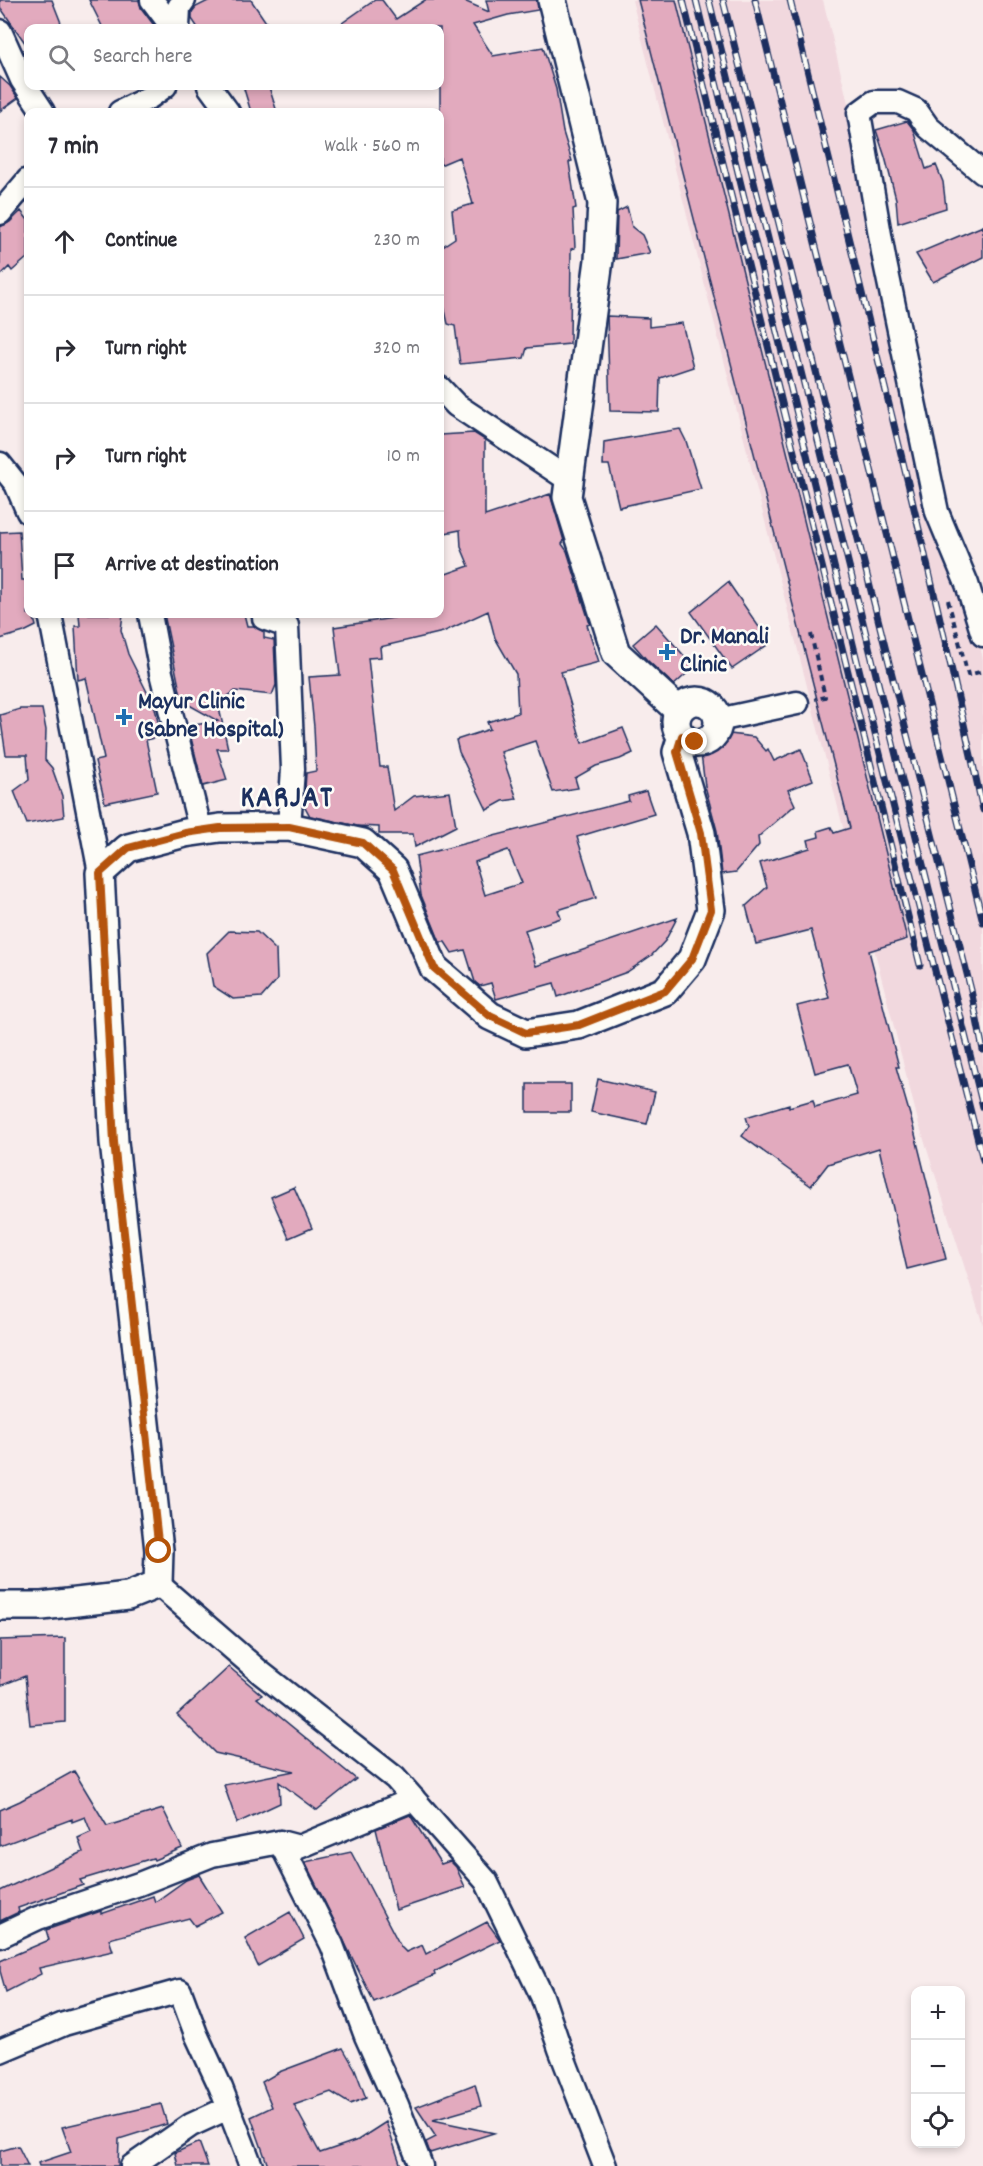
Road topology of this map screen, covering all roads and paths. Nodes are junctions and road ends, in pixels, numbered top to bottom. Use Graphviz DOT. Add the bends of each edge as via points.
graph roads {
  1 [pos="152,0"];
  2 [pos="184,0"];
  3 [pos="552,0"];
  4 [pos="170,24"];
  5 [pos="178,24"];
  6 [pos="0,31"];
  7 [pos="24,83"];
  8 [pos="29,90"];
  9 [pos="160,90"];
  10 [pos="212,90"];
  11 [pos="40,108"];
  12 [pos="128,108"];
  13 [pos="225,108"];
  14 [pos="983,172"];
  15 [pos="24,185"];
  16 [pos="0,213"];
  17 [pos="444,392"];
  18 [pos="0,464"];
  19 [pos="569,480"];
  20 [pos="24,503"];
  21 [pos="948,599"];
  22 [pos="51,618"];
  23 [pos="151,618"];
  24 [pos="264,618"];
  25 [pos="811,634"];
  26 [pos="983,635"];
  27 [pos="983,671"];
  28 [pos="825,697"];
  29 [pos="797,703"];
  30 [pos="718,720"];
  31 [pos="680,724"];
  32 [pos="289,827"];
  33 [pos="202,831"];
  34 [pos="100,873"];
  35 [pos="158,1584"];
  36 [pos="0,1606"];
  37 [pos="414,1799"];
  38 [pos="280,1842"];
  39 [pos="0,1936"];
  40 [pos="0,2051"];
  41 [pos="228,2108"];
  42 [pos="132,2166"];
  43 [pos="250,2166"];
  44 [pos="421,2166"];
  45 [pos="605,2166"];
  1 -- 4 [label="street"];
  2 -- 5 [label="street" via="179,7"];
  3 -- 19 [label="street" via="602,203 599,260"];
  6 -- 7 [label="street"];
  8 -- 11 [label="street"];
  9 -- 12 [label="street"];
  10 -- 13 [label="street"];
  14 -- 26 [label="street" via="928,127 916,110 898,102 874,102 859,113 884,258 938,512"];
  15 -- 16 [label="street"];
  17 -- 19 [label="street" via="456,405"];
  18 -- 20 [label="street" via="16,484"];
  19 -- 31 [label="street" via="567,497 616,653"];
  21 -- 27 [label="path" via="968,675"];
  22 -- 34 [label="street"];
  23 -- 33 [label="street"];
  24 -- 32 [label="street" via="287,626 293,769"];
  25 -- 28 [label="path"];
  29 -- 30 [label="street"];
  30 -- 31 [label="street" via="713,708 701,701 688,702"];
  31 -- 32 [label="street" via="677,752 701,833 711,910 692,959 665,991 579,1025 526,1033 490,1016 434,968 393,870 363,843"];
  32 -- 33 [label="street"];
  33 -- 34 [label="street" via="128,848"];
  34 -- 35 [label="street" via="114,1142 159,1551"];
  35 -- 36 [label="street" via="128,1596 42,1606"];
  35 -- 37 [label="street" via="261,1673 395,1778"];
  37 -- 38 [label="street" via="299,1847"];
  37 -- 45 [label="street" via="486,1881 542,1996"];
  38 -- 39 [label="street" via="212,1855 38,1918"];
  38 -- 44 [label="street" via="332,1945"];
  40 -- 41 [label="street" via="64,2024 180,1991"];
  41 -- 42 [label="street" via="191,2125"];
  41 -- 43 [label="street"];
}
